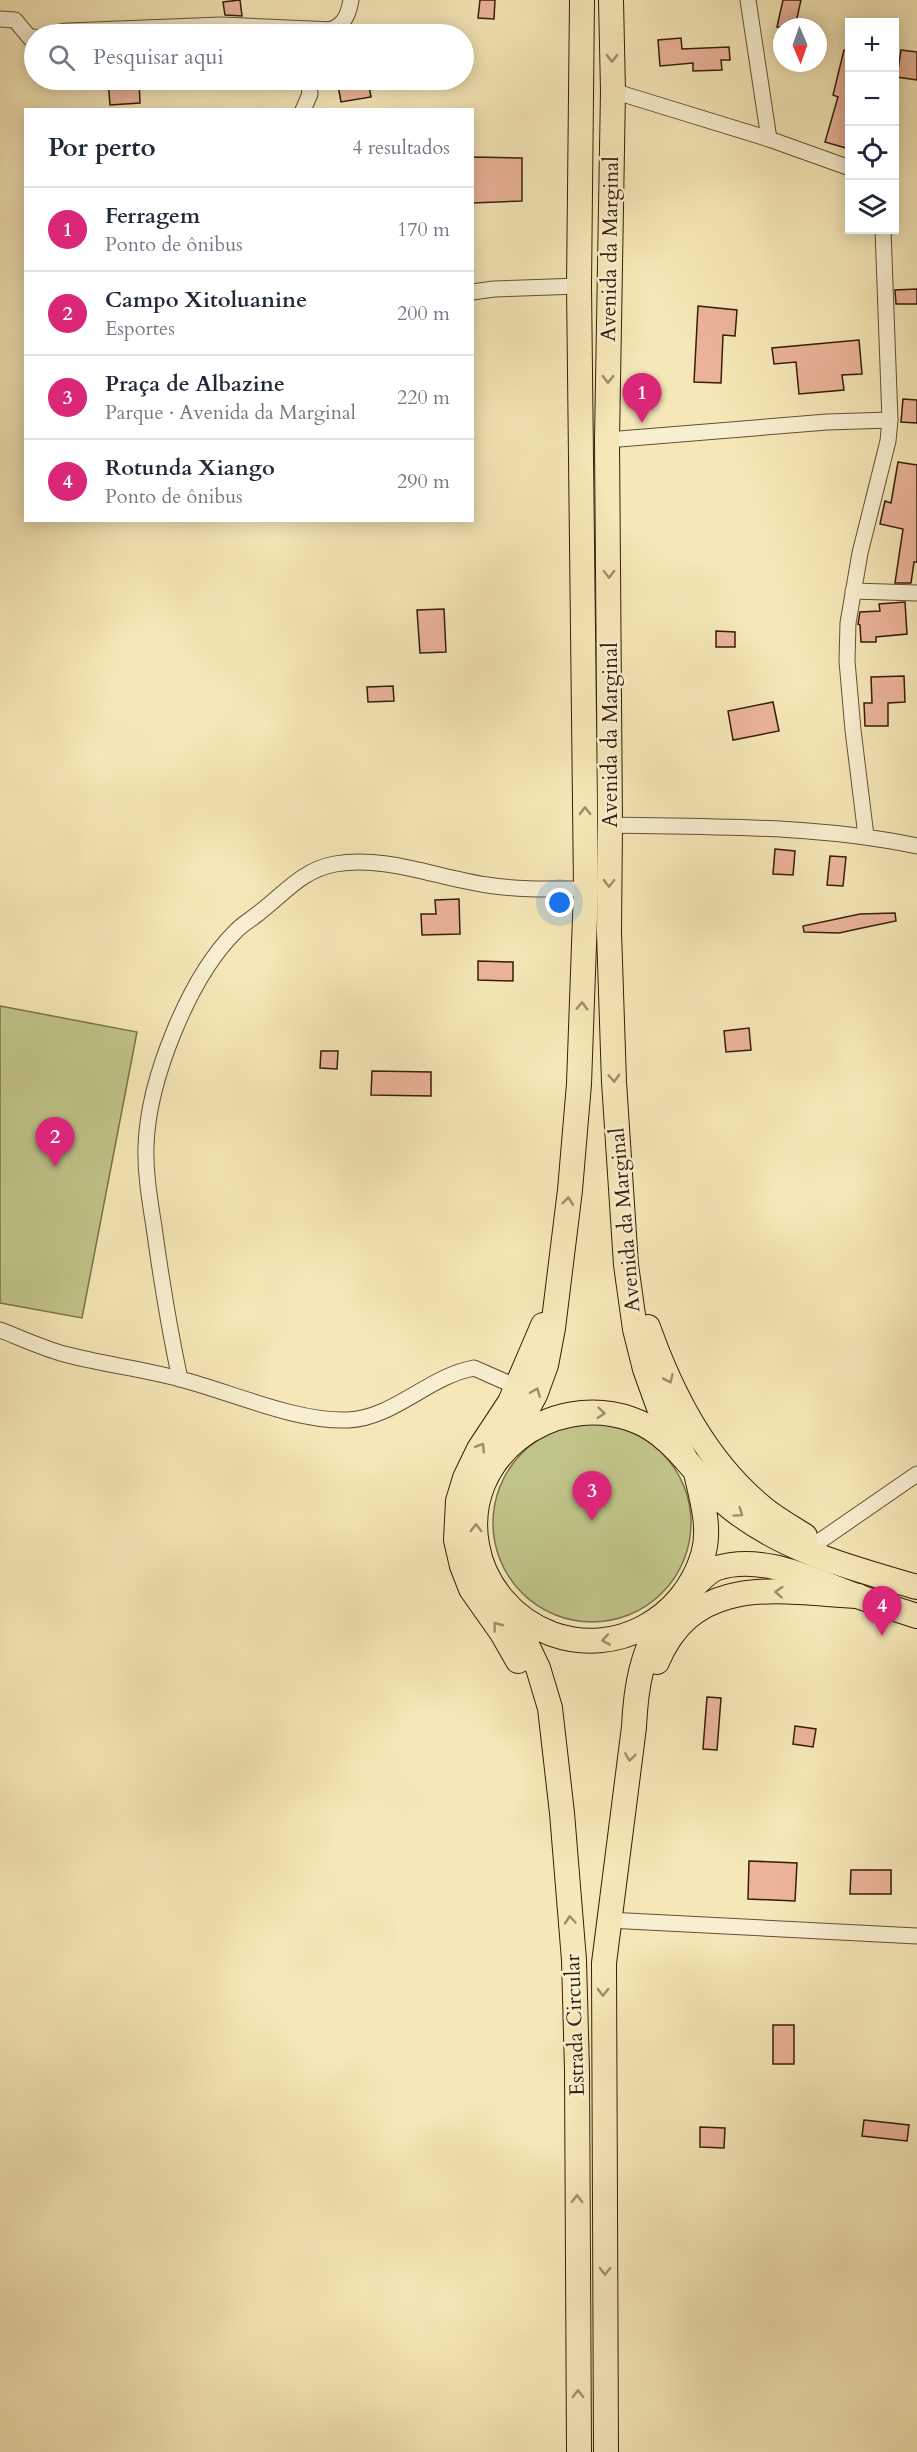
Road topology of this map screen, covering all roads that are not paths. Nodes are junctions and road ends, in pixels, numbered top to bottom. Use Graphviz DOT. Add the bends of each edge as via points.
graph roads {
  1 [pos="351,0"];
  2 [pos="582,0"];
  3 [pos="612,0"];
  4 [pos="748,0"];
  5 [pos="0,19"];
  6 [pos="342,24"];
  7 [pos="24,31"];
  8 [pos="309,90"];
  9 [pos="613,91"];
  10 [pos="304,108"];
  11 [pos="769,139"];
  12 [pos="845,167"];
  13 [pos="883,234"];
  14 [pos="579,286"];
  15 [pos="474,292"];
  16 [pos="890,420"];
  17 [pos="607,440"];
  18 [pos="853,591"];
  19 [pos="917,593"];
  20 [pos="610,825"];
  21 [pos="866,836"];
  22 [pos="917,846"];
  23 [pos="586,889"];
  24 [pos="626,1265"];
  25 [pos="557,1293"];
  26 [pos="0,1330"];
  27 [pos="180,1379"];
  28 [pos="517,1387"];
  29 [pos="509,1444"];
  30 [pos="690,1466"];
  31 [pos="917,1474"];
  32 [pos="817,1543"];
  33 [pos="910,1585"];
  34 [pos="858,1596"];
  35 [pos="509,1608"];
  36 [pos="666,1612"];
  37 [pos="917,1616"];
  38 [pos="634,1726"];
  39 [pos="559,1776"];
  40 [pos="608,1920"];
  41 [pos="917,1936"];
  42 [pos="579,2452"];
  43 [pos="606,2452"];
  1 -- 6 [label="street"];
  2 -- 14 [label="main road, Avenida da Marginal"];
  3 -- 9 [label="main road, Avenida da Marginal, one-way"];
  4 -- 11 [label="street"];
  5 -- 7 [label="street" via="15,20"];
  8 -- 10 [label="street"];
  9 -- 11 [label="street"];
  9 -- 17 [label="main road, Avenida da Marginal, one-way"];
  11 -- 12 [label="street"];
  13 -- 16 [label="street"];
  14 -- 15 [label="street"];
  23 -- 14 [label="main road, Avenida da Marginal, one-way"];
  16 -- 17 [label="street"];
  16 -- 18 [label="street"];
  17 -- 20 [label="main road, Avenida da Marginal, one-way"];
  18 -- 19 [label="street"];
  18 -- 21 [label="street" via="847,661"];
  20 -- 21 [label="street" via="731,827"];
  20 -- 24 [label="main road, Avenida da Marginal, one-way" via="613,1059"];
  21 -- 22 [label="street"];
  25 -- 23 [label="main road, Avenida da Marginal, one-way" via="579,1084"];
  23 -- 27 [label="street" via="489,886 398,867 362,862 336,864 311,871 296,881 236,931 218,952 185,1005 166,1054 146,1145 165,1305"];
  24 -- 30 [label="main road, Avenida da Marginal" via="645,1369 659,1408"];
  24 -- 32 [label="main road, one-way" via="655,1347 684,1412 707,1448 732,1480 763,1509"];
  25 -- 28 [label="main road"];
  29 -- 25 [label="main road, Avenida da Marginal, one-way" via="536,1395 546,1365"];
  26 -- 27 [label="street" via="63,1353"];
  27 -- 28 [label="street" via="294,1412 350,1420 377,1413 468,1369 481,1370"];
  39 -- 28 [label="main road, one-way" via="523,1669 471,1589 456,1539 458,1502 465,1478"];
  29 -- 30 [label="main road, one-way" via="536,1425 567,1414 600,1412 632,1419 661,1435"];
  35 -- 29 [label="main road, one-way" via="488,1579 476,1545 476,1508 488,1474"];
  30 -- 33 [label="main road, one-way" via="726,1503 761,1528 829,1560"];
  30 -- 36 [label="main road" via="706,1521 704,1553 692,1581"];
  31 -- 32 [label="street"];
  32 -- 33 [label="main road"];
  34 -- 36 [label="main road, Estrada Circular" via="772,1567 744,1564 715,1568"];
  34 -- 37 [label="main road, Estrada Circular"];
  34 -- 38 [label="main road, one-way" via="763,1591 731,1594 705,1604 683,1621 664,1646"];
  36 -- 35 [label="main road, one-way" via="631,1635 599,1642 566,1639 536,1628"];
  35 -- 39 [label="main road, Estrada Circular" via="544,1687"];
  36 -- 38 [label="main road, Estrada Circular" via="640,1669"];
  38 -- 40 [label="main road, Estrada Circular, one-way"];
  42 -- 39 [label="main road, Estrada Circular, one-way" via="577,2059 574,1960"];
  40 -- 41 [label="street"];
  40 -- 43 [label="main road, Estrada Circular, one-way" via="603,2030"];
}
